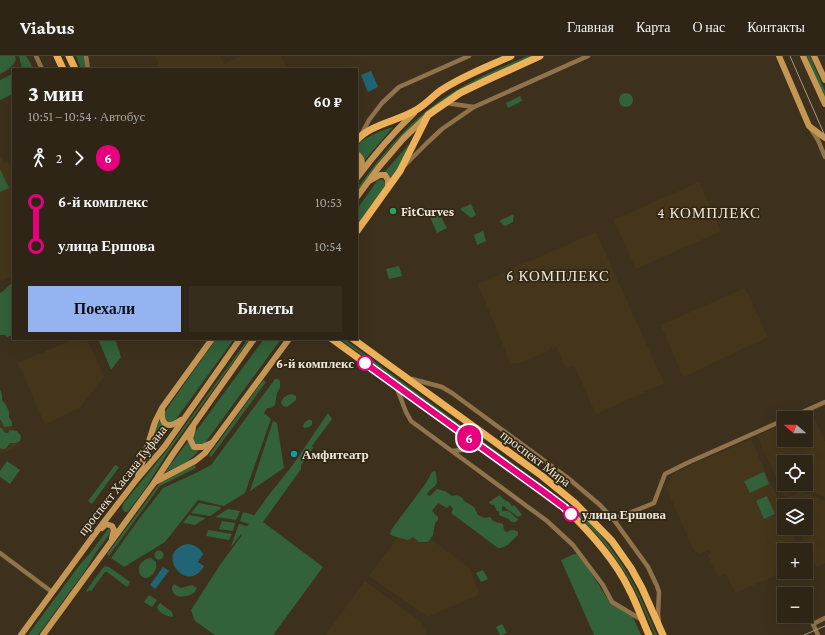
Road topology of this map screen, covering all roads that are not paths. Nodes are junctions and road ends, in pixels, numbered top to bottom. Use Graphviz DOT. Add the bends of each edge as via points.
graph roads {
  1 [pos="36,56"];
  2 [pos="57,56"];
  3 [pos="69,56"];
  4 [pos="86,56"];
  5 [pos="469,56"];
  6 [pos="511,56"];
  7 [pos="540,56"];
  8 [pos="588,56"];
  9 [pos="779,56"];
  10 [pos="803,56"];
  11 [pos="814,56"];
  12 [pos="42,68"];
  13 [pos="63,68"];
  14 [pos="75,68"];
  15 [pos="88,68"];
  16 [pos="825,80"];
  17 [pos="446,103"];
  18 [pos="825,104"];
  19 [pos="474,107"];
  20 [pos="416,110"];
  21 [pos="428,115"];
  22 [pos="809,126"];
  23 [pos="359,138"];
  24 [pos="825,138"];
  25 [pos="358,155"];
  26 [pos="825,157"];
  27 [pos="400,171"];
  28 [pos="358,177"];
  29 [pos="368,182"];
  30 [pos="388,188"];
  31 [pos="358,196"];
  32 [pos="358,230"];
  33 [pos="211,340"];
  34 [pos="239,340"];
  35 [pos="253,340"];
  36 [pos="289,340"];
  37 [pos="333,340"];
  38 [pos="354,340"];
  39 [pos="400,374"];
  40 [pos="396,386"];
  41 [pos="825,402"];
  42 [pos="162,408"];
  43 [pos="805,411"];
  44 [pos="185,417"];
  45 [pos="777,423"];
  46 [pos="194,424"];
  47 [pos="214,442"];
  48 [pos="483,448"];
  49 [pos="452,451"];
  50 [pos="137,479"];
  51 [pos="154,483"];
  52 [pos="614,520"];
  53 [pos="97,531"];
  54 [pos="112,542"];
  55 [pos="0,553"];
  56 [pos="52,592"];
  57 [pos="825,618"];
  58 [pos="642,620"];
  59 [pos="662,632"];
  60 [pos="21,635"];
  61 [pos="43,635"];
  62 [pos="649,635"];
  63 [pos="818,635"];
  1 -- 12 [label="street"];
  2 -- 13 [label="main road"];
  3 -- 14 [label="main road"];
  4 -- 15 [label="street"];
  5 -- 23 [label="street" via="399,87 382,103"];
  6 -- 20 [label="main road" via="460,79"];
  7 -- 17 [label="main road" via="485,81"];
  8 -- 19 [label="street"];
  9 -- 22 [label="main road"];
  10 -- 18 [label="main road"];
  11 -- 16 [label="main road"];
  17 -- 19 [label="street"];
  17 -- 21 [label="main road"];
  19 -- 27 [label="street" via="442,129"];
  20 -- 23 [label="main road"];
  20 -- 28 [label="main road" via="394,132"];
  21 -- 27 [label="main road"];
  21 -- 29 [label="main road" via="403,139"];
  22 -- 24 [label="main road"];
  22 -- 26 [label="street"];
  25 -- 28 [label="main road" via="362,163"];
  27 -- 30 [label="main road"];
  29 -- 30 [label="main road" via="385,175"];
  29 -- 31 [label="main road"];
  30 -- 32 [label="main road"];
  33 -- 42 [label="main road"];
  34 -- 44 [label="main road, проспект Хасана Туфана"];
  35 -- 46 [label="main road, проспект Хасана Туфана"];
  36 -- 47 [label="main road"];
  37 -- 40 [label="main road, проспект Мира"];
  38 -- 39 [label="main road, проспект Мира"];
  39 -- 52 [label="street" via="442,387 452,393 568,478"];
  39 -- 59 [label="main road, проспект Мира" via="575,502 612,541 631,568"];
  40 -- 48 [label="main road, проспект Мира"];
  40 -- 49 [label="street" via="411,421"];
  41 -- 43 [label="street"];
  42 -- 44 [label="main road" via="163,422 167,425 174,425"];
  42 -- 50 [label="main road"];
  44 -- 50 [label="main road, проспект Хасана Туфана"];
  45 -- 52 [label="street" via="665,474 654,503"];
  46 -- 47 [label="main road" via="190,439 194,446 202,447"];
  46 -- 51 [label="main road, проспект Хасана Туфана"];
  47 -- 51 [label="main road" via="206,453 195,461"];
  48 -- 49 [label="street"];
  48 -- 58 [label="main road, проспект Мира" via="564,507 578,521 616,567"];
  49 -- 58 [label="street" via="547,521 573,545 603,585 612,602"];
  50 -- 53 [label="main road, проспект Хасана Туфана"];
  51 -- 54 [label="main road, проспект Хасана Туфана"];
  52 -- 59 [label="street" via="648,567 657,586 658,614"];
  53 -- 54 [label="main road" via="106,524 112,526"];
  53 -- 56 [label="main road, проспект Хасана Туфана"];
  54 -- 61 [label="main road, проспект Хасана Туфана"];
  55 -- 56 [label="street"];
  56 -- 60 [label="main road, проспект Хасана Туфана"];
  57 -- 63 [label="street" via="813,624"];
  58 -- 62 [label="main road, проспект Мира"];
}
